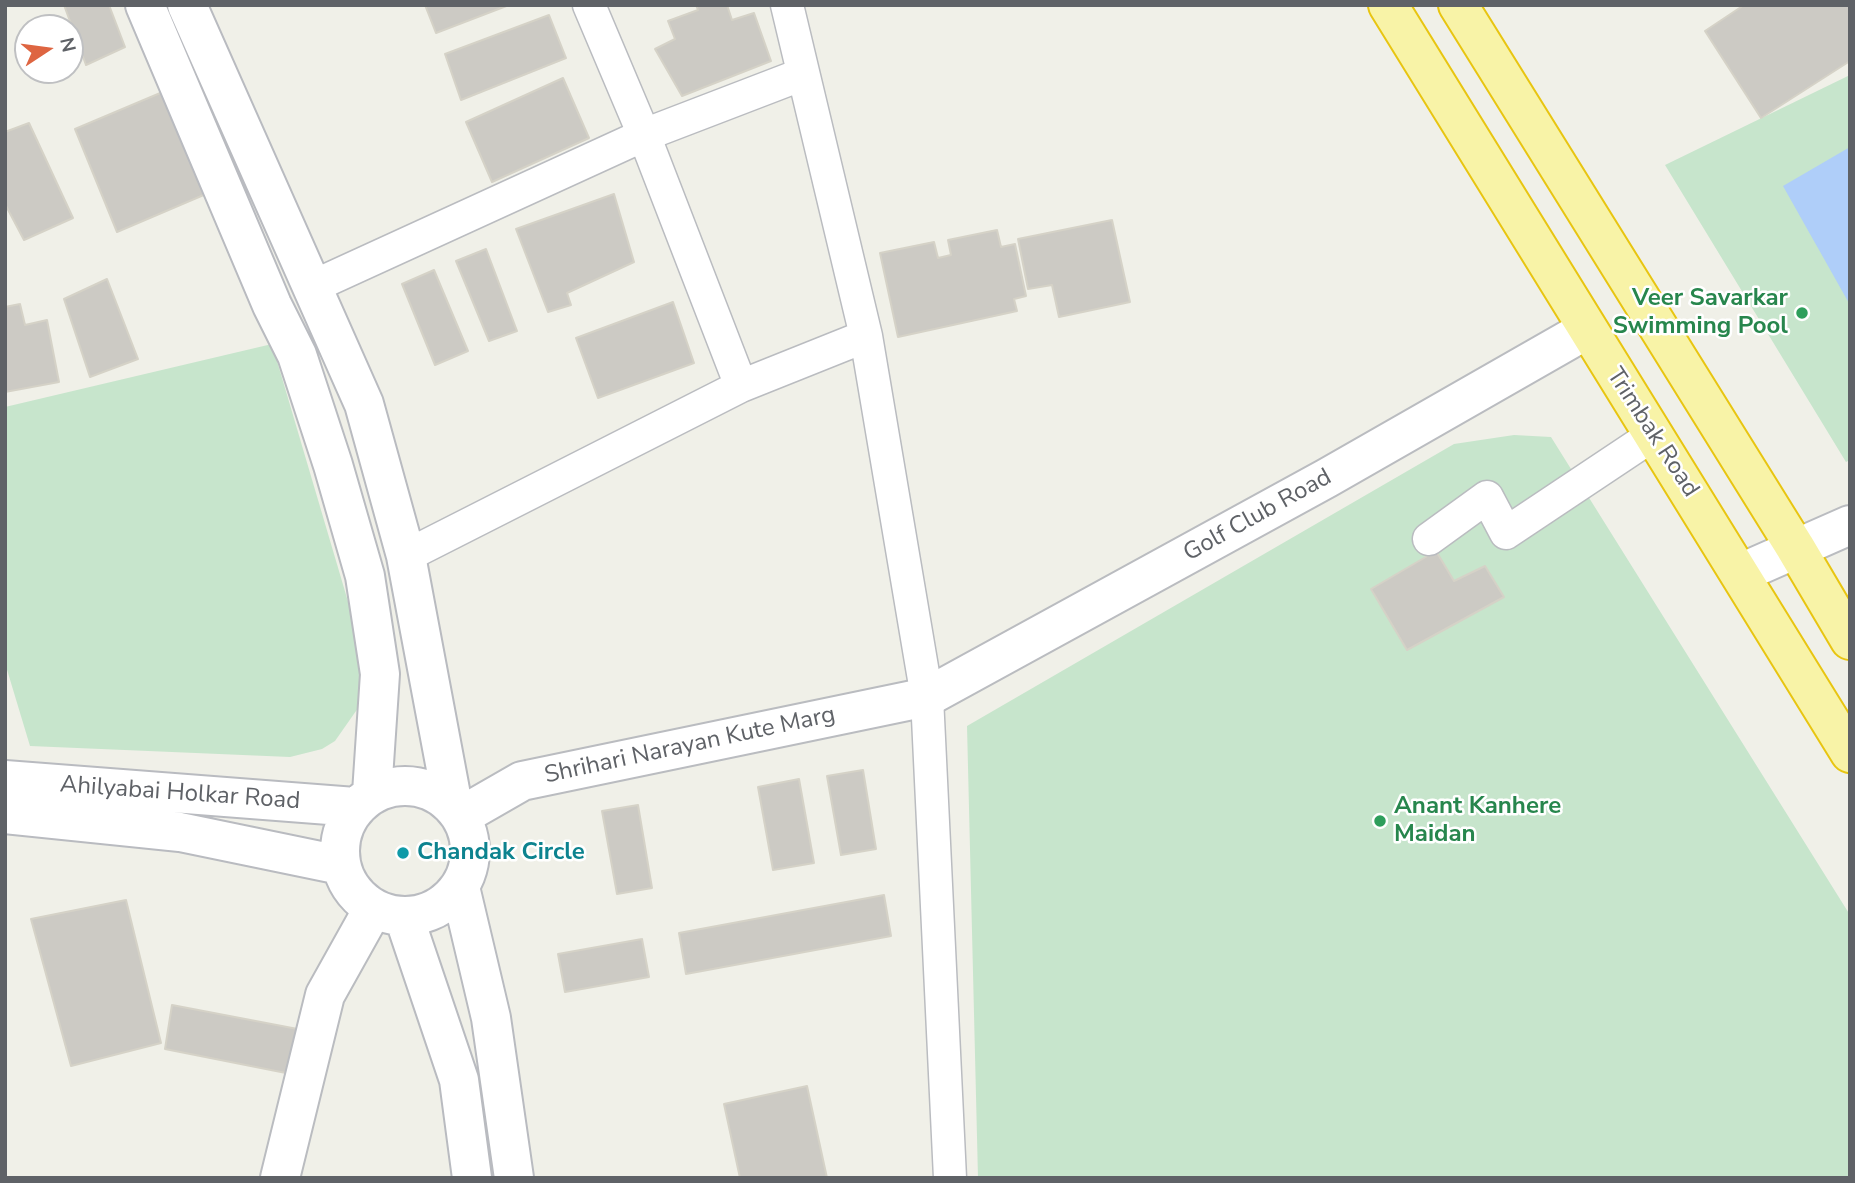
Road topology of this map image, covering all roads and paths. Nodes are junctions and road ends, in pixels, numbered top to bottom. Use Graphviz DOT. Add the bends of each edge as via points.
graph roads {
  1 [pos="145,5"];
  2 [pos="187,5"];
  3 [pos="589,5"];
  4 [pos="787,5"];
  5 [pos="1388,5"];
  6 [pos="1458,5"];
  7 [pos="803,74"];
  8 [pos="644,135"];
  9 [pos="314,286"];
  10 [pos="1587,330"];
  11 [pos="866,336"];
  12 [pos="741,386"];
  13 [pos="1653,435"];
  14 [pos="1850,525"];
  15 [pos="1429,539"];
  16 [pos="1795,547"];
  17 [pos="406,556"];
  18 [pos="1741,573"];
  19 [pos="1850,640"];
  20 [pos="927,697"];
  21 [pos="1850,753"];
  22 [pos="5,780"];
  23 [pos="364,800"];
  24 [pos="457,811"];
  25 [pos="5,814"];
  26 [pos="340,866"];
  27 [pos="460,887"];
  28 [pos="388,913"];
  29 [pos="280,1178"];
  30 [pos="472,1178"];
  31 [pos="514,1178"];
  32 [pos="950,1178"];
  1 -- 23 [label="main road" via="297,355 365,576 380,674"];
  2 -- 9 [label="main road"];
  3 -- 8 [label="street"];
  4 -- 7 [label="street"];
  5 -- 10 [label="highway, Trimbak Road"];
  6 -- 16 [label="highway"];
  7 -- 8 [label="street"];
  7 -- 11 [label="street"];
  8 -- 9 [label="street"];
  8 -- 12 [label="street"];
  9 -- 17 [label="main road" via="364,404"];
  10 -- 13 [label="highway, Trimbak Road"];
  10 -- 20 [label="main road, Golf Club Road"];
  11 -- 12 [label="street"];
  11 -- 20 [label="street"];
  12 -- 17 [label="street"];
  13 -- 15 [label="street" via="1506,533 1487,497"];
  13 -- 18 [label="highway, Trimbak Road"];
  14 -- 16 [label="main road"];
  16 -- 18 [label="main road"];
  16 -- 19 [label="highway"];
  17 -- 24 [label="main road"];
  18 -- 21 [label="highway, Trimbak Road"];
  20 -- 24 [label="main road, Shrihari Narayan Kute Marg" via="522,781"];
  20 -- 32 [label="street"];
  22 -- 23 [label="main road, Ahilyabai Holkar Road"];
  23 -- 24 [label="main road" via="393,786 415,786 436,792"];
  23 -- 26 [label="main road" via="344,826"];
  24 -- 27 [label="main road" via="468,833 470,852"];
  25 -- 26 [label="main road, Ahilyabai Holkar Road" via="180,832"];
  26 -- 28 [label="main road" via="361,900"];
  27 -- 28 [label="main road" via="426,914"];
  27 -- 31 [label="main road" via="491,1018"];
  28 -- 29 [label="main road" via="325,995"];
  28 -- 30 [label="main road" via="459,1080"];
}
